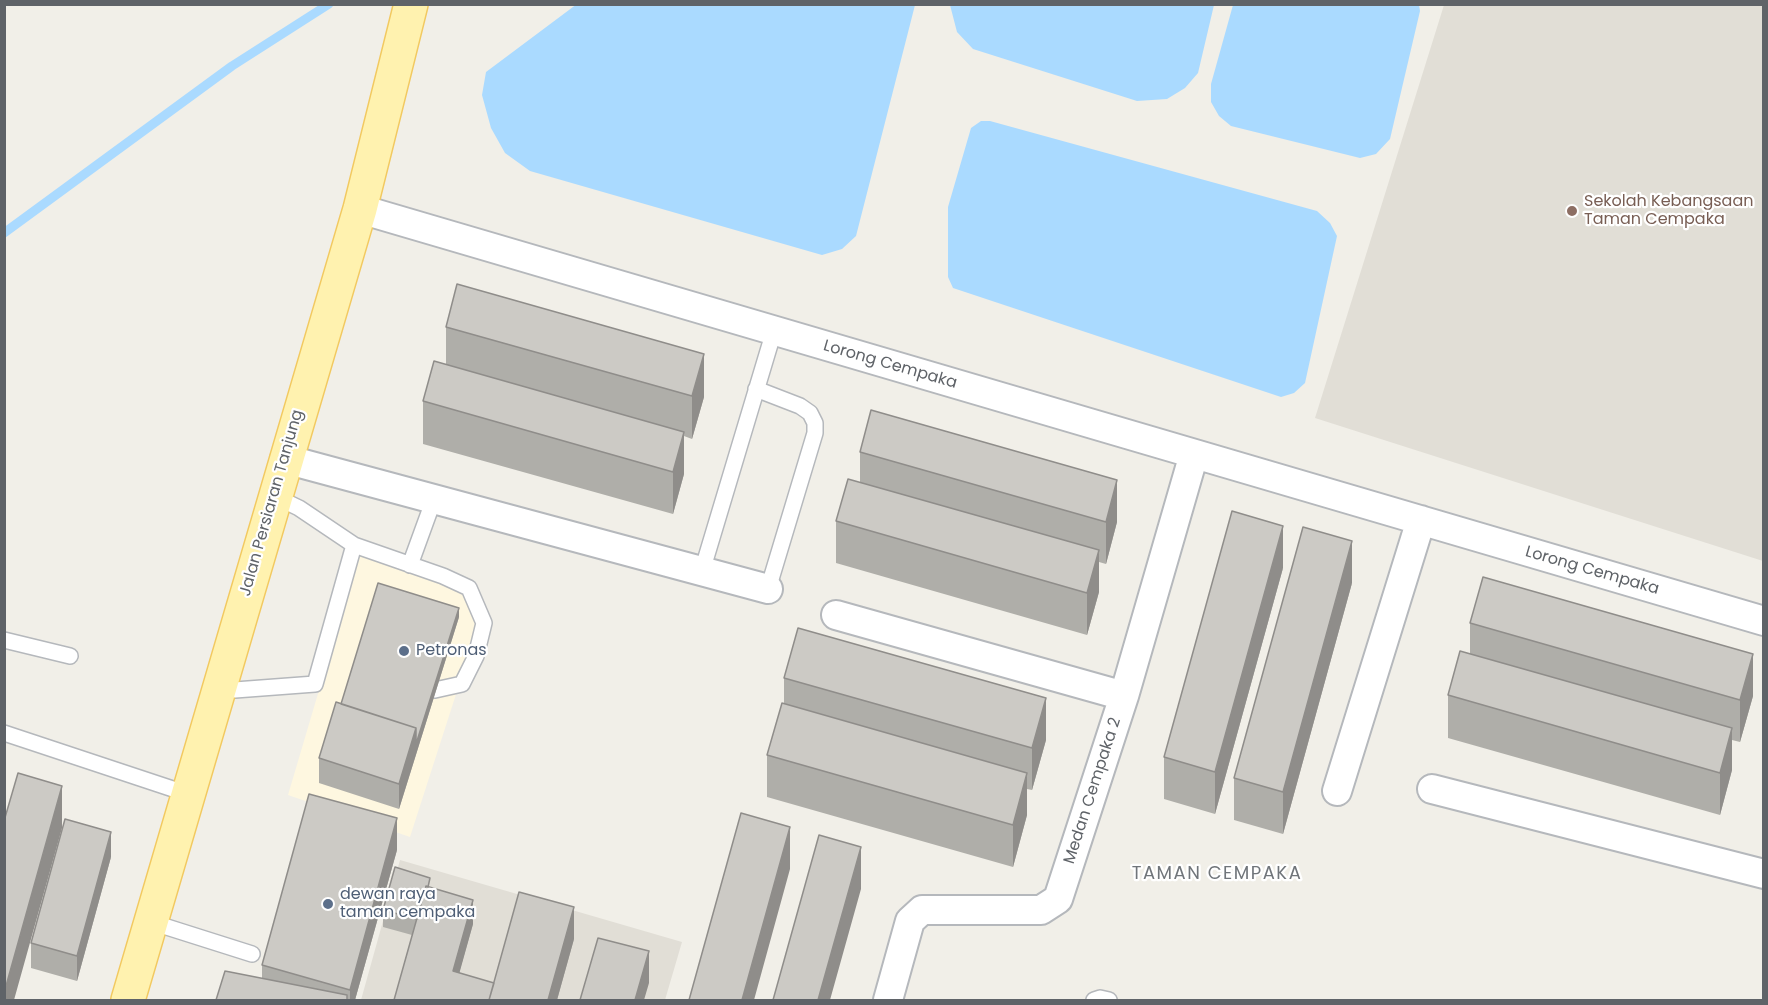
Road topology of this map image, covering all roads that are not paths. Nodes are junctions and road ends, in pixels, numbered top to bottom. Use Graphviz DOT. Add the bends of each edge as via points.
graph roads {
  1 [pos="411,4"];
  2 [pos="360,209"];
  3 [pos="774,331"];
  4 [pos="756,389"];
  5 [pos="1194,454"];
  6 [pos="285,459"];
  7 [pos="274,496"];
  8 [pos="434,499"];
  9 [pos="1421,520"];
  10 [pos="354,545"];
  11 [pos="410,565"];
  12 [pos="702,571"];
  13 [pos="768,589"];
  14 [pos="836,615"];
  15 [pos="1764,621"];
  16 [pos="4,640"];
  17 [pos="70,656"];
  18 [pos="219,683"];
  19 [pos="435,690"];
  20 [pos="1124,696"];
  21 [pos="4,734"];
  22 [pos="1432,789"];
  23 [pos="1337,791"];
  24 [pos="188,794"];
  25 [pos="1764,874"];
  26 [pos="151,922"];
  27 [pos="252,954"];
  28 [pos="128,1000"];
  29 [pos="888,1000"];
  30 [pos="1094,1000"];
  31 [pos="1109,1000"];
  1 -- 2 [label="main road, Jalan Persiaran Tanjung"];
  2 -- 3 [label="street, Lorong Cempaka"];
  2 -- 6 [label="main road, Jalan Persiaran Tanjung"];
  3 -- 4 [label="lane"];
  3 -- 5 [label="street, Lorong Cempaka"];
  4 -- 12 [label="lane"];
  4 -- 13 [label="lane" via="800,406 815,423"];
  5 -- 9 [label="street, Lorong Cempaka"];
  5 -- 20 [label="street, Medan Cempaka 2"];
  6 -- 7 [label="main road, Jalan Persiaran Tanjung"];
  6 -- 8 [label="street"];
  7 -- 10 [label="lane"];
  7 -- 18 [label="main road, Jalan Persiaran Tanjung"];
  8 -- 11 [label="lane"];
  8 -- 12 [label="street"];
  9 -- 15 [label="street, Lorong Cempaka"];
  9 -- 23 [label="street"];
  10 -- 11 [label="lane"];
  10 -- 18 [label="lane" via="315,684 235,690"];
  11 -- 19 [label="lane" via="469,588 484,623 476,656 462,684"];
  12 -- 13 [label="street"];
  14 -- 20 [label="street"];
  16 -- 17 [label="lane"];
  18 -- 24 [label="main road, Jalan Persiaran Tanjung"];
  20 -- 29 [label="street, Medan Cempaka 2" via="1058,899 1041,910 922,910 910,921"];
  21 -- 24 [label="lane"];
  22 -- 25 [label="street"];
  24 -- 26 [label="main road, Jalan Persiaran Tanjung"];
  26 -- 27 [label="lane"];
  26 -- 28 [label="main road, Jalan Persiaran Tanjung"];
  30 -- 31 [label="lane"];
}
